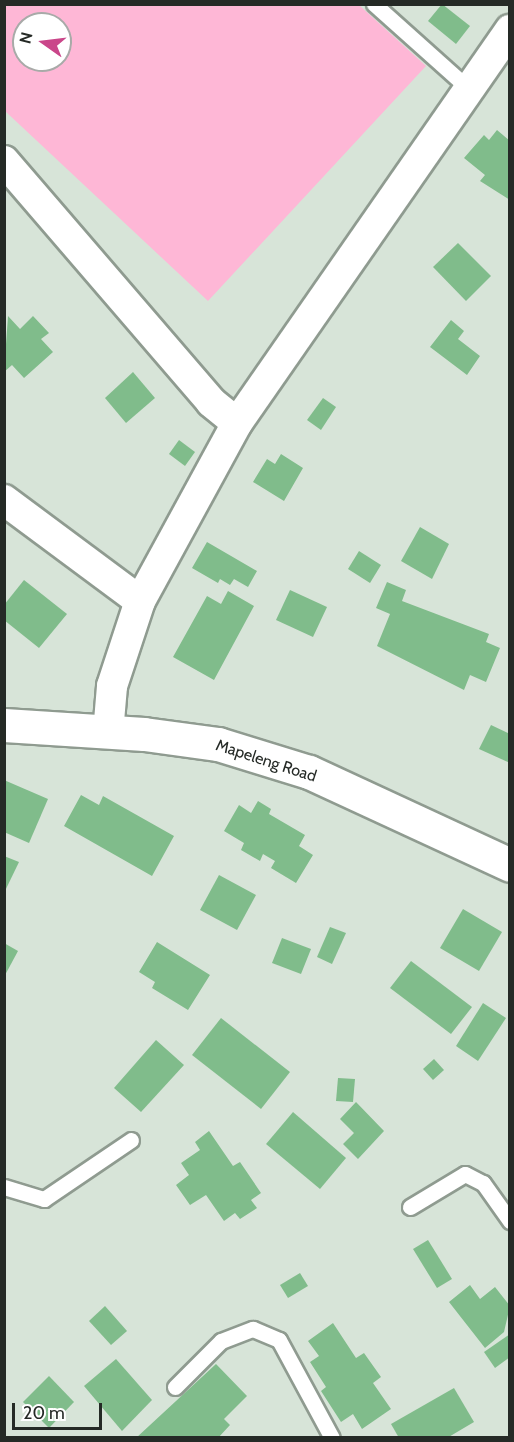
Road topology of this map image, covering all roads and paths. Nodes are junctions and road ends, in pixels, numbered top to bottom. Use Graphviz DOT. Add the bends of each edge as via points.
graph roads {
  1 [pos="374,4"];
  2 [pos="510,30"];
  3 [pos="468,88"];
  4 [pos="4,161"];
  5 [pos="237,423"];
  6 [pos="4,500"];
  7 [pos="140,602"];
  8 [pos="4,725"];
  9 [pos="108,733"];
  10 [pos="510,865"];
  11 [pos="131,1140"];
  12 [pos="4,1187"];
  13 [pos="410,1207"];
  14 [pos="510,1221"];
  15 [pos="176,1387"];
  16 [pos="332,1437"];
  1 -- 3 [label="lane"];
  2 -- 3 [label="street"];
  3 -- 5 [label="street"];
  4 -- 5 [label="street" via="211,402"];
  5 -- 7 [label="street"];
  6 -- 7 [label="street"];
  7 -- 9 [label="street" via="111,686"];
  8 -- 9 [label="street, Mapeleng Road"];
  9 -- 10 [label="street, Mapeleng Road" via="218,744 309,772"];
  11 -- 12 [label="lane" via="44,1199"];
  13 -- 14 [label="lane" via="465,1174 483,1183"];
  15 -- 16 [label="lane" via="220,1341 253,1329 279,1340"];
}
